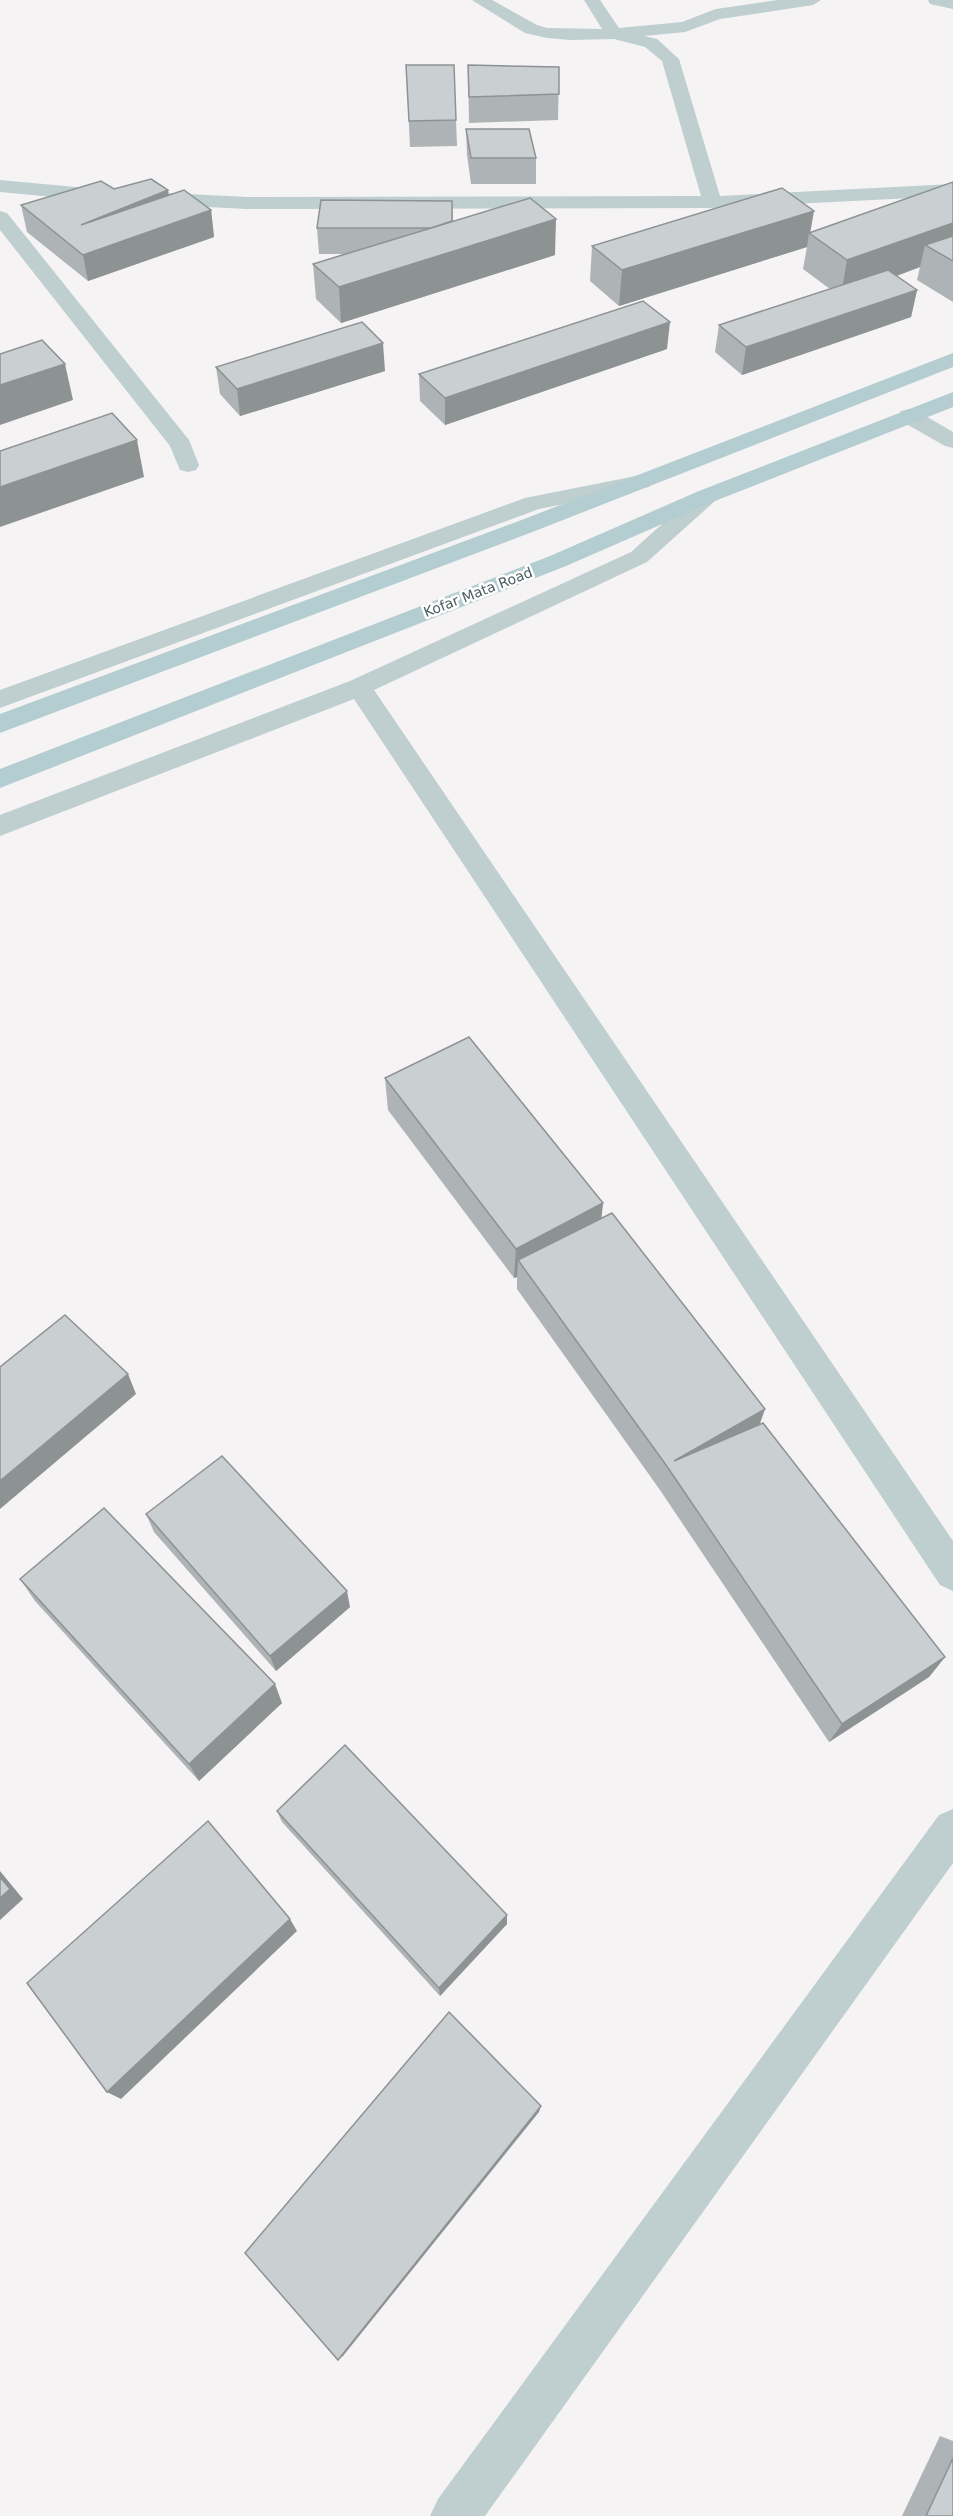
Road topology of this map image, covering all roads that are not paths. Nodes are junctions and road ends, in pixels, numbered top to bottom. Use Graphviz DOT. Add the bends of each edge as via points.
graph roads {
  1 [pos="480,0"];
  2 [pos="591,0"];
  3 [pos="813,0"];
  4 [pos="936,0"];
  5 [pos="953,4"];
  6 [pos="614,34"];
  7 [pos="0,186"];
  8 [pos="953,190"];
  9 [pos="712,202"];
  10 [pos="0,217"];
  11 [pos="953,359"];
  12 [pos="953,399"];
  13 [pos="909,416"];
  14 [pos="953,441"];
  15 [pos="188,465"];
  16 [pos="641,482"];
  17 [pos="707,496"];
  18 [pos="359,687"];
  19 [pos="0,699"];
  20 [pos="0,724"];
  21 [pos="0,778"];
  22 [pos="0,826"];
  23 [pos="953,1573"];
  24 [pos="953,1829"];
  25 [pos="455,2516"];
  1 -- 6 [label="street" via="531,29 547,33"];
  2 -- 6 [label="street"];
  3 -- 6 [label="street" via="690,16 685,27"];
  4 -- 5 [label="street"];
  6 -- 9 [label="street" via="651,43 670,59"];
  7 -- 9 [label="street" via="247,203"];
  8 -- 9 [label="street"];
  10 -- 15 [label="street" via="181,446"];
  11 -- 16 [label="main road"];
  12 -- 13 [label="main road, Kofar Mata Road"];
  13 -- 14 [label="street"];
  13 -- 17 [label="main road, Kofar Mata Road"];
  16 -- 19 [label="street" via="533,503"];
  16 -- 20 [label="main road"];
  17 -- 18 [label="street" via="639,557"];
  17 -- 21 [label="main road, Kofar Mata Road" via="558,561"];
  18 -- 22 [label="street"];
  18 -- 23 [label="street"];
  24 -- 25 [label="street"];
}
